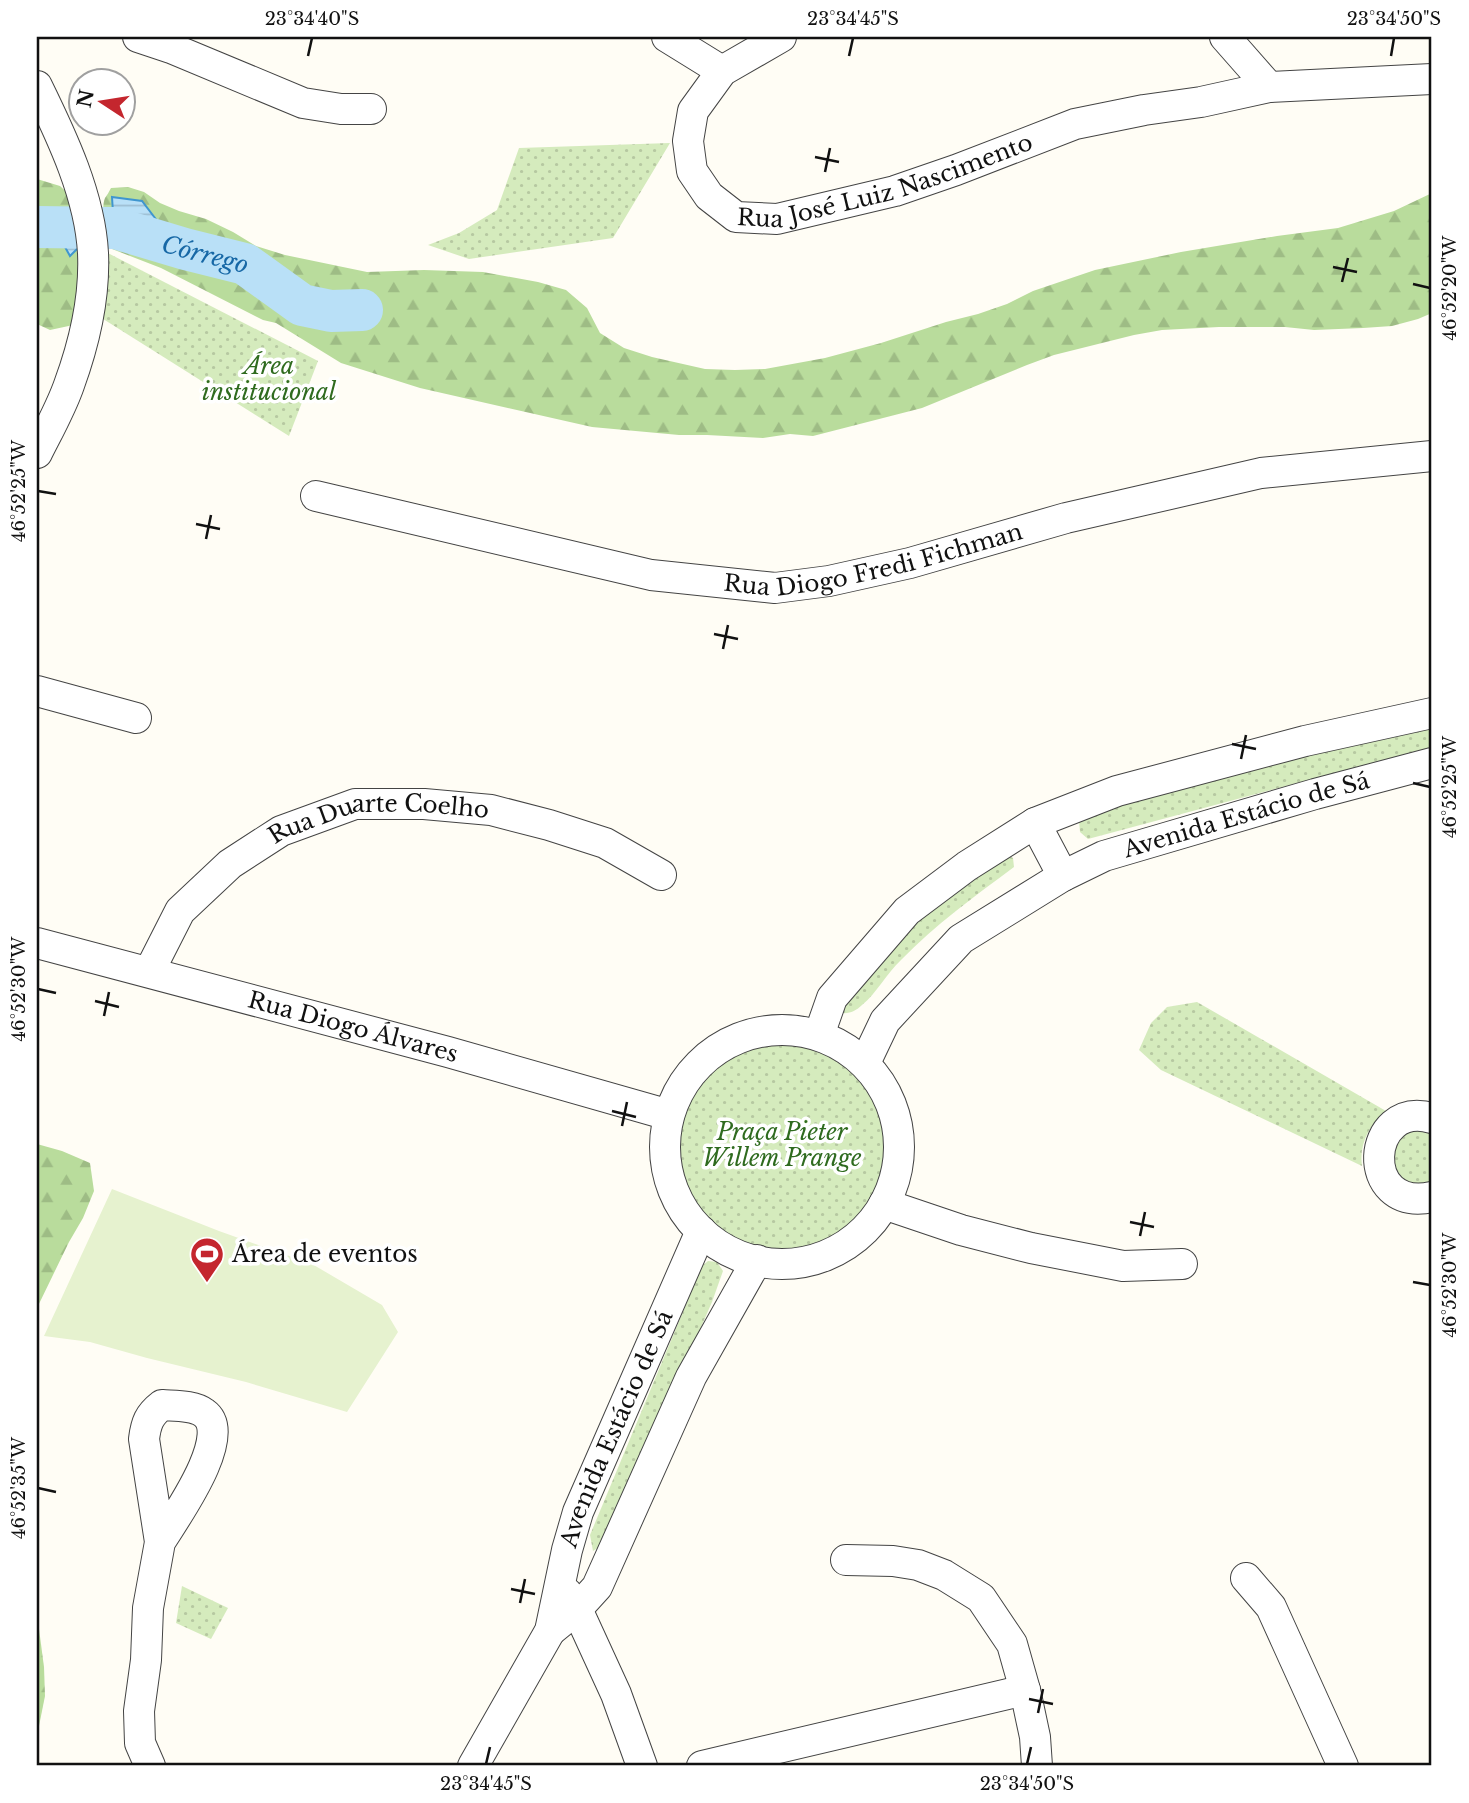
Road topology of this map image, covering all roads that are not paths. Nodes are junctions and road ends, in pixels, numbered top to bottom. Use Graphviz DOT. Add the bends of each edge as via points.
graph roads {
  1 [pos="138,37"];
  2 [pos="667,37"];
  3 [pos="781,37"];
  4 [pos="1225,37"];
  5 [pos="722,71"];
  6 [pos="1432,79"];
  7 [pos="37,86"];
  8 [pos="1269,87"];
  9 [pos="372,108"];
  10 [pos="37,453"];
  11 [pos="1432,456"];
  12 [pos="316,496"];
  13 [pos="37,691"];
  14 [pos="1432,713"];
  15 [pos="136,718"];
  16 [pos="1432,763"];
  17 [pos="1035,823"];
  18 [pos="660,875"];
  19 [pos="1063,876"];
  20 [pos="37,943"];
  21 [pos="149,972"];
  22 [pos="819,1035"];
  23 [pos="865,1063"];
  24 [pos="669,1115"];
  25 [pos="1419,1118"];
  26 [pos="1432,1197"];
  27 [pos="884,1205"];
  28 [pos="701,1231"];
  29 [pos="757,1261"];
  30 [pos="1182,1264"];
  31 [pos="160,1542"];
  32 [pos="846,1560"];
  33 [pos="1246,1578"];
  34 [pos="561,1584"];
  35 [pos="577,1609"];
  36 [pos="550,1631"];
  37 [pos="1025,1690"];
  38 [pos="150,1766"];
  39 [pos="473,1766"];
  40 [pos="642,1766"];
  41 [pos="702,1766"];
  42 [pos="1037,1766"];
  43 [pos="1343,1766"];
  1 -- 9 [label="street" via="303,103"];
  2 -- 5 [label="street"];
  3 -- 5 [label="street, Rua José Luiz Nascimento"];
  4 -- 8 [label="street"];
  5 -- 8 [label="street, Rua José Luiz Nascimento" via="693,111 688,141 692,171 709,197 736,217 777,219 895,191 1075,124"];
  6 -- 8 [label="street, Rua José Luiz Nascimento"];
  7 -- 10 [label="street" via="60,132 85,206 93,253 84,335 69,387"];
  11 -- 12 [label="street, Rua Diogo Fredi Fichman" via="1261,473 1066,518 910,563 829,582 775,588 651,575"];
  13 -- 15 [label="street"];
  14 -- 17 [label="street" via="1304,741 1117,791"];
  16 -- 19 [label="street, Avenida Estácio de Sá" via="1104,856"];
  17 -- 19 [label="street"];
  17 -- 22 [label="street" via="907,911 832,998"];
  18 -- 21 [label="street, Rua Duarte Coelho" via="605,843 491,810 355,804 281,831 230,864 180,911"];
  19 -- 23 [label="street, Avenida Estácio de Sá" via="961,939 885,1021"];
  20 -- 21 [label="street, Rua Diogo Álvares"];
  21 -- 24 [label="street, Rua Diogo Álvares"];
  22 -- 23 [label="street"];
  22 -- 24 [label="street" via="776,1030 728,1043 690,1076"];
  23 -- 27 [label="street" via="891,1102 899,1136 898,1167"];
  24 -- 28 [label="street" via="666,1151 672,1185"];
  25 -- 26 [label="street" via="1393,1125 1384,1136 1379,1168 1398,1193 1410,1198"];
  27 -- 29 [label="street" via="850,1243 827,1255 801,1263"];
  27 -- 30 [label="street" via="1044,1251 1123,1266"];
  28 -- 29 [label="street" via="719,1245"];
  28 -- 34 [label="street, Avenida Estácio de Sá" via="578,1512"];
  29 -- 35 [label="street, Avenida Estácio de Sá" via="691,1377 597,1587"];
  31 -- 38 [label="street" via="148,1608 139,1711 141,1743"];
  32 -- 37 [label="street" via="918,1565 981,1598 1012,1644"];
  33 -- 43 [label="street" via="1271,1606"];
  34 -- 35 [label="street"];
  34 -- 36 [label="street, Avenida Estácio de Sá"];
  35 -- 36 [label="street, Avenida Estácio de Sá"];
  35 -- 40 [label="street" via="616,1694"];
  36 -- 39 [label="street, Avenida Estácio de Sá"];
  37 -- 41 [label="street"];
  37 -- 42 [label="street"];
}
